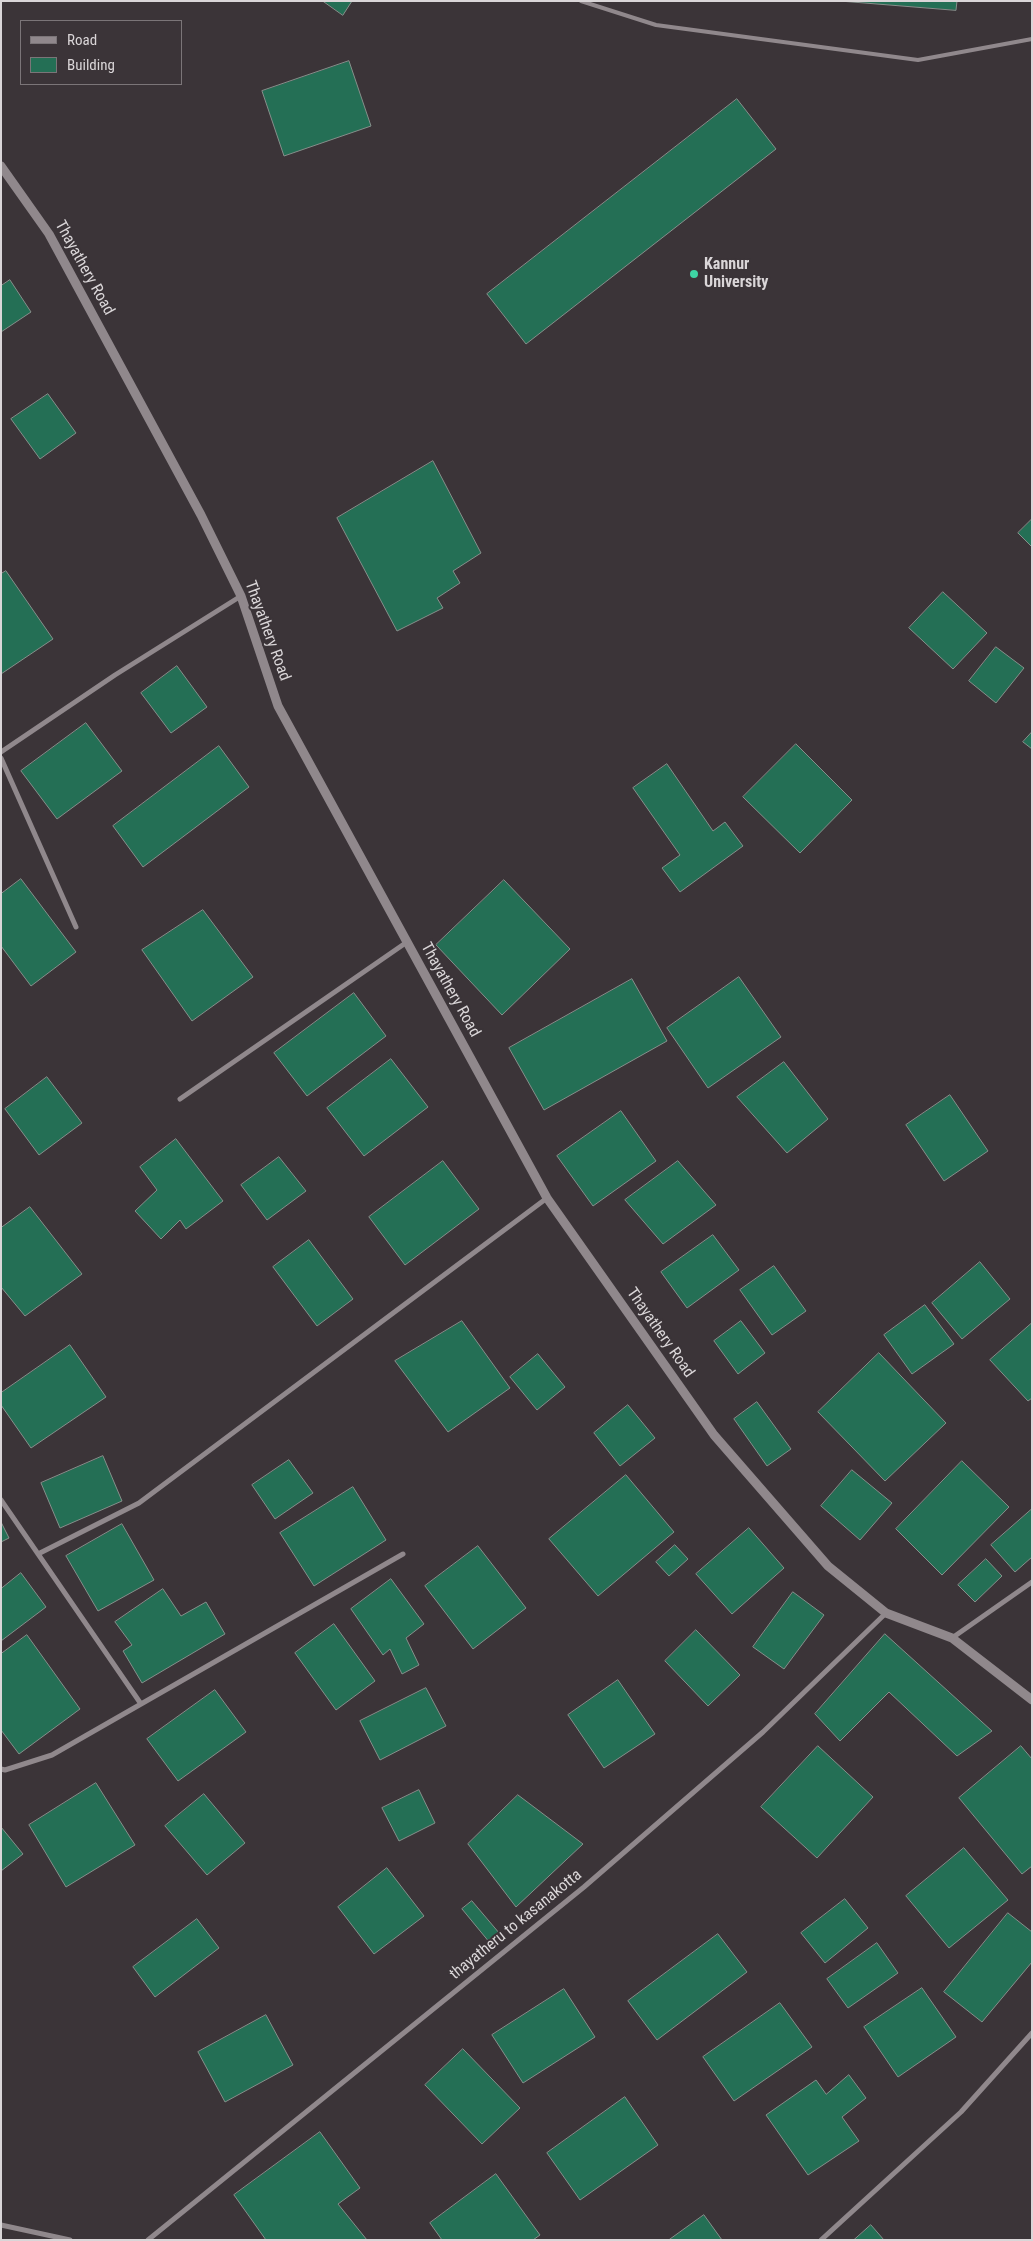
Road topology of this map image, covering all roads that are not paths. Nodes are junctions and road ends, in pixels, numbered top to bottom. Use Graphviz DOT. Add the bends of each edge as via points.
graph roads {
  1 [pos="581,1"];
  2 [pos="1032,39"];
  3 [pos="1,166"];
  4 [pos="241,596"];
  5 [pos="1,752"];
  6 [pos="1,758"];
  7 [pos="76,927"];
  8 [pos="407,942"];
  9 [pos="180,1099"];
  10 [pos="547,1198"];
  11 [pos="1,1500"];
  12 [pos="38,1554"];
  13 [pos="403,1554"];
  14 [pos="1032,1582"];
  15 [pos="886,1613"];
  16 [pos="952,1638"];
  17 [pos="1032,1700"];
  18 [pos="141,1704"];
  19 [pos="1,1769"];
  20 [pos="1032,2033"];
  21 [pos="1,2225"];
  22 [pos="70,2240"];
  23 [pos="148,2240"];
  24 [pos="821,2240"];
  1 -- 2 [label="lane" via="656,25 918,60"];
  3 -- 4 [label="street, Thayathery Road" via="49,234 201,515"];
  4 -- 5 [label="street"];
  4 -- 8 [label="street, Thayathery Road" via="278,706"];
  6 -- 7 [label="street"];
  8 -- 9 [label="street"];
  8 -- 10 [label="street, Thayathery Road"];
  10 -- 12 [label="street" via="139,1503"];
  10 -- 15 [label="street, Thayathery Road" via="714,1435 828,1566"];
  11 -- 12 [label="street"];
  12 -- 18 [label="street"];
  13 -- 18 [label="street"];
  14 -- 16 [label="street"];
  15 -- 16 [label="street, Thayathery Road"];
  15 -- 23 [label="street, thayatheru to kasanakotta" via="764,1732 584,1887"];
  16 -- 17 [label="street, Thayathery Road"];
  18 -- 19 [label="street" via="52,1755"];
  20 -- 24 [label="street" via="961,2112"];
  21 -- 22 [label="street"];
}
